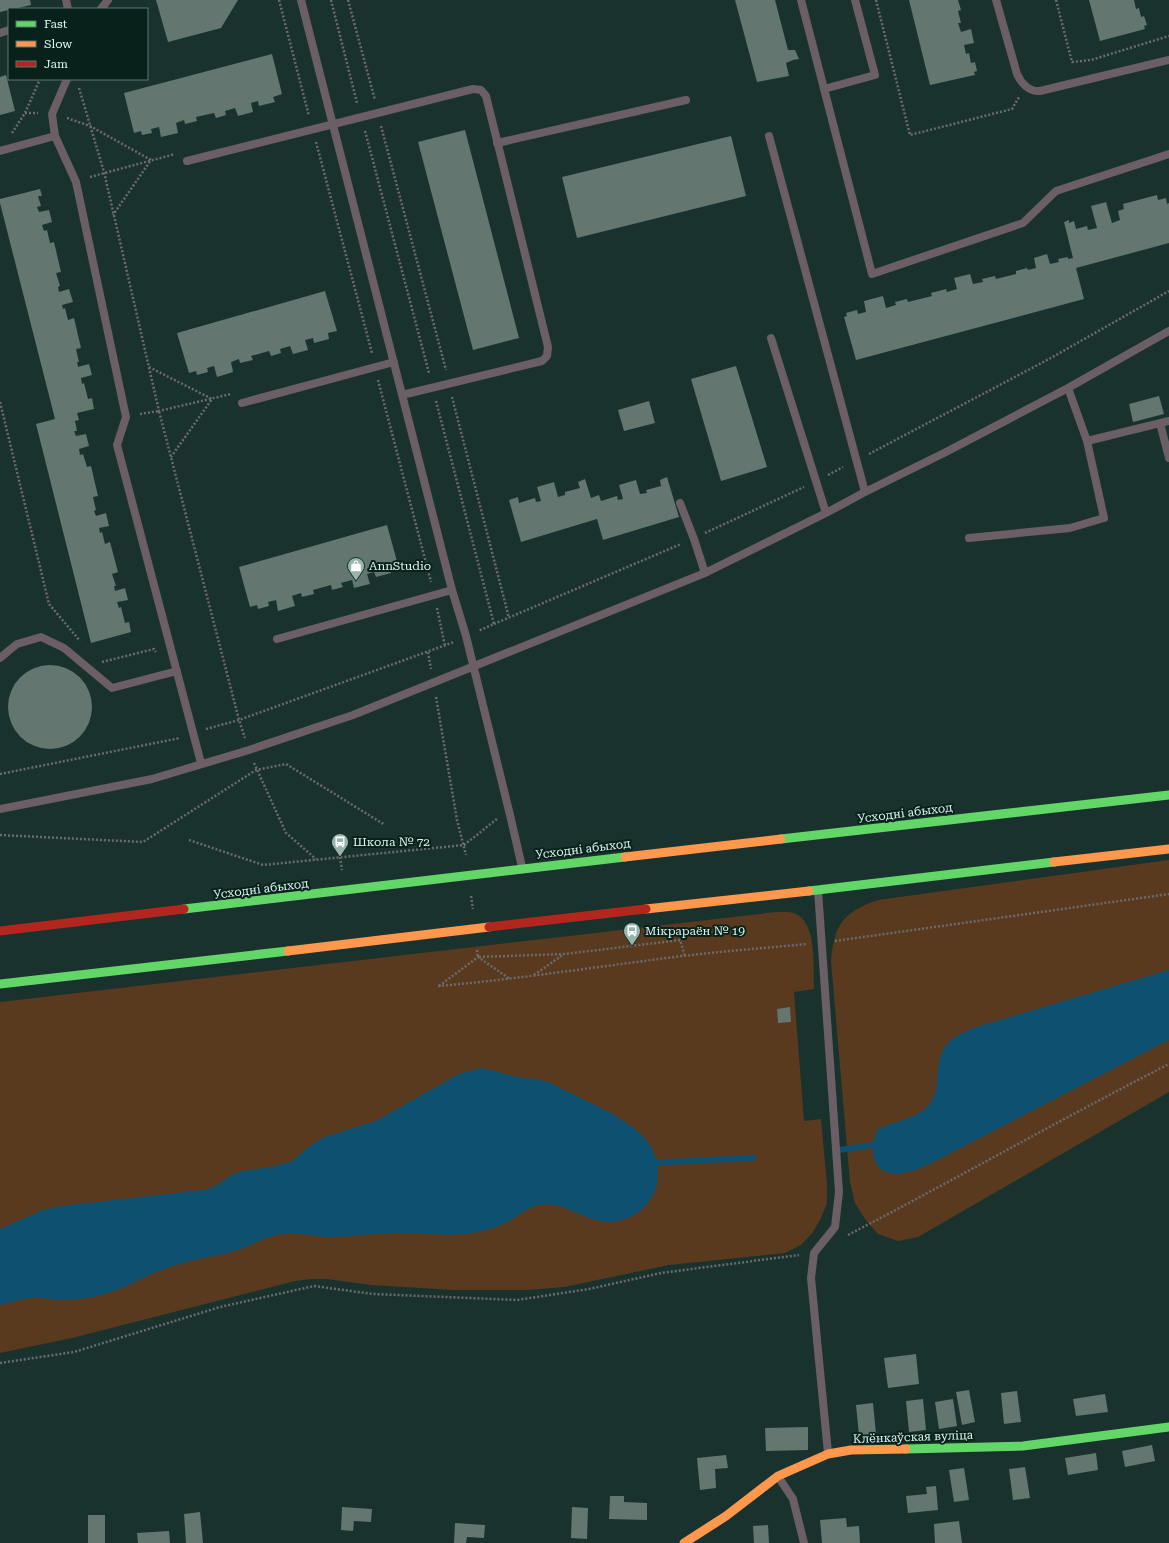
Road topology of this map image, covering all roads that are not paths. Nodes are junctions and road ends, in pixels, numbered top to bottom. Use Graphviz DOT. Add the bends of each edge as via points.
graph roads {
  1 [pos="108,0"];
  2 [pos="301,0"];
  3 [pos="801,0"];
  4 [pos="855,0"];
  5 [pos="996,0"];
  6 [pos="102,8"];
  7 [pos="1169,60"];
  8 [pos="67,80"];
  9 [pos="824,89"];
  10 [pos="686,100"];
  11 [pos="333,124"];
  12 [pos="55,136"];
  13 [pos="769,136"];
  14 [pos="497,143"];
  15 [pos="0,151"];
  16 [pos="1169,154"];
  17 [pos="187,161"];
  18 [pos="1169,331"];
  19 [pos="771,338"];
  20 [pos="394,362"];
  21 [pos="1068,388"];
  22 [pos="402,395"];
  23 [pos="242,402"];
  24 [pos="1169,421"];
  25 [pos="1160,423"];
  26 [pos="1087,441"];
  27 [pos="1169,458"];
  28 [pos="865,492"];
  29 [pos="680,503"];
  30 [pos="826,513"];
  31 [pos="969,538"];
  32 [pos="705,573"];
  33 [pos="452,590"];
  34 [pos="277,639"];
  35 [pos="0,658"];
  36 [pos="474,666"];
  37 [pos="177,671"];
  38 [pos="201,763"];
  39 [pos="1169,795"];
  40 [pos="1,807"];
  41 [pos="1169,849"];
  42 [pos="522,868"];
  43 [pos="818,889"];
  44 [pos="0,931"];
  45 [pos="0,984"];
  46 [pos="1169,1427"];
  47 [pos="828,1454"];
  48 [pos="778,1476"];
  49 [pos="684,1543"];
  50 [pos="804,1543"];
  1 -- 6 [label="lane"];
  2 -- 11 [label="lane"];
  3 -- 9 [label="lane"];
  4 -- 9 [label="lane" via="875,75"];
  5 -- 7 [label="lane" via="1013,66 1020,81 1033,90 1040,91"];
  8 -- 12 [label="lane" via="52,114"];
  9 -- 16 [label="lane" via="872,274 1023,224 1056,191"];
  10 -- 14 [label="lane"];
  11 -- 14 [label="lane" via="473,88 481,90 486,96"];
  11 -- 17 [label="lane"];
  11 -- 20 [label="lane"];
  12 -- 15 [label="lane"];
  12 -- 37 [label="lane" via="76,182 126,417 117,445"];
  13 -- 28 [label="lane"];
  14 -- 22 [label="lane" via="548,347 547,356 542,360"];
  18 -- 21 [label="lane"];
  19 -- 30 [label="lane"];
  20 -- 22 [label="lane"];
  20 -- 23 [label="lane"];
  21 -- 26 [label="lane"];
  21 -- 28 [label="lane"];
  22 -- 33 [label="lane"];
  24 -- 25 [label="lane"];
  25 -- 26 [label="lane"];
  25 -- 27 [label="lane"];
  26 -- 31 [label="lane" via="1104,518 1070,528"];
  28 -- 30 [label="lane"];
  29 -- 32 [label="lane"];
  30 -- 32 [label="lane"];
  32 -- 36 [label="lane"];
  33 -- 34 [label="lane"];
  33 -- 36 [label="lane"];
  35 -- 37 [label="lane" via="17,644 41,637 64,648 112,688"];
  36 -- 38 [label="lane" via="353,715 249,750"];
  36 -- 42 [label="lane"];
  37 -- 38 [label="lane"];
  38 -- 40 [label="lane" via="152,779"];
  39 -- 42 [label="main road, Усходні абыход"];
  41 -- 43 [label="main road"];
  42 -- 44 [label="main road, Усходні абыход"];
  43 -- 45 [label="main road"];
  43 -- 47 [label="lane" via="839,1192 835,1227 814,1253 811,1278"];
  46 -- 47 [label="main road, Клёнкаўская вуліца" via="1023,1446 851,1450"];
  47 -- 48 [label="main road, Клёнкаўская вуліца"];
  48 -- 49 [label="main road, Клёнкаўская вуліца" via="726,1516"];
  48 -- 50 [label="lane" via="793,1498"];
}
